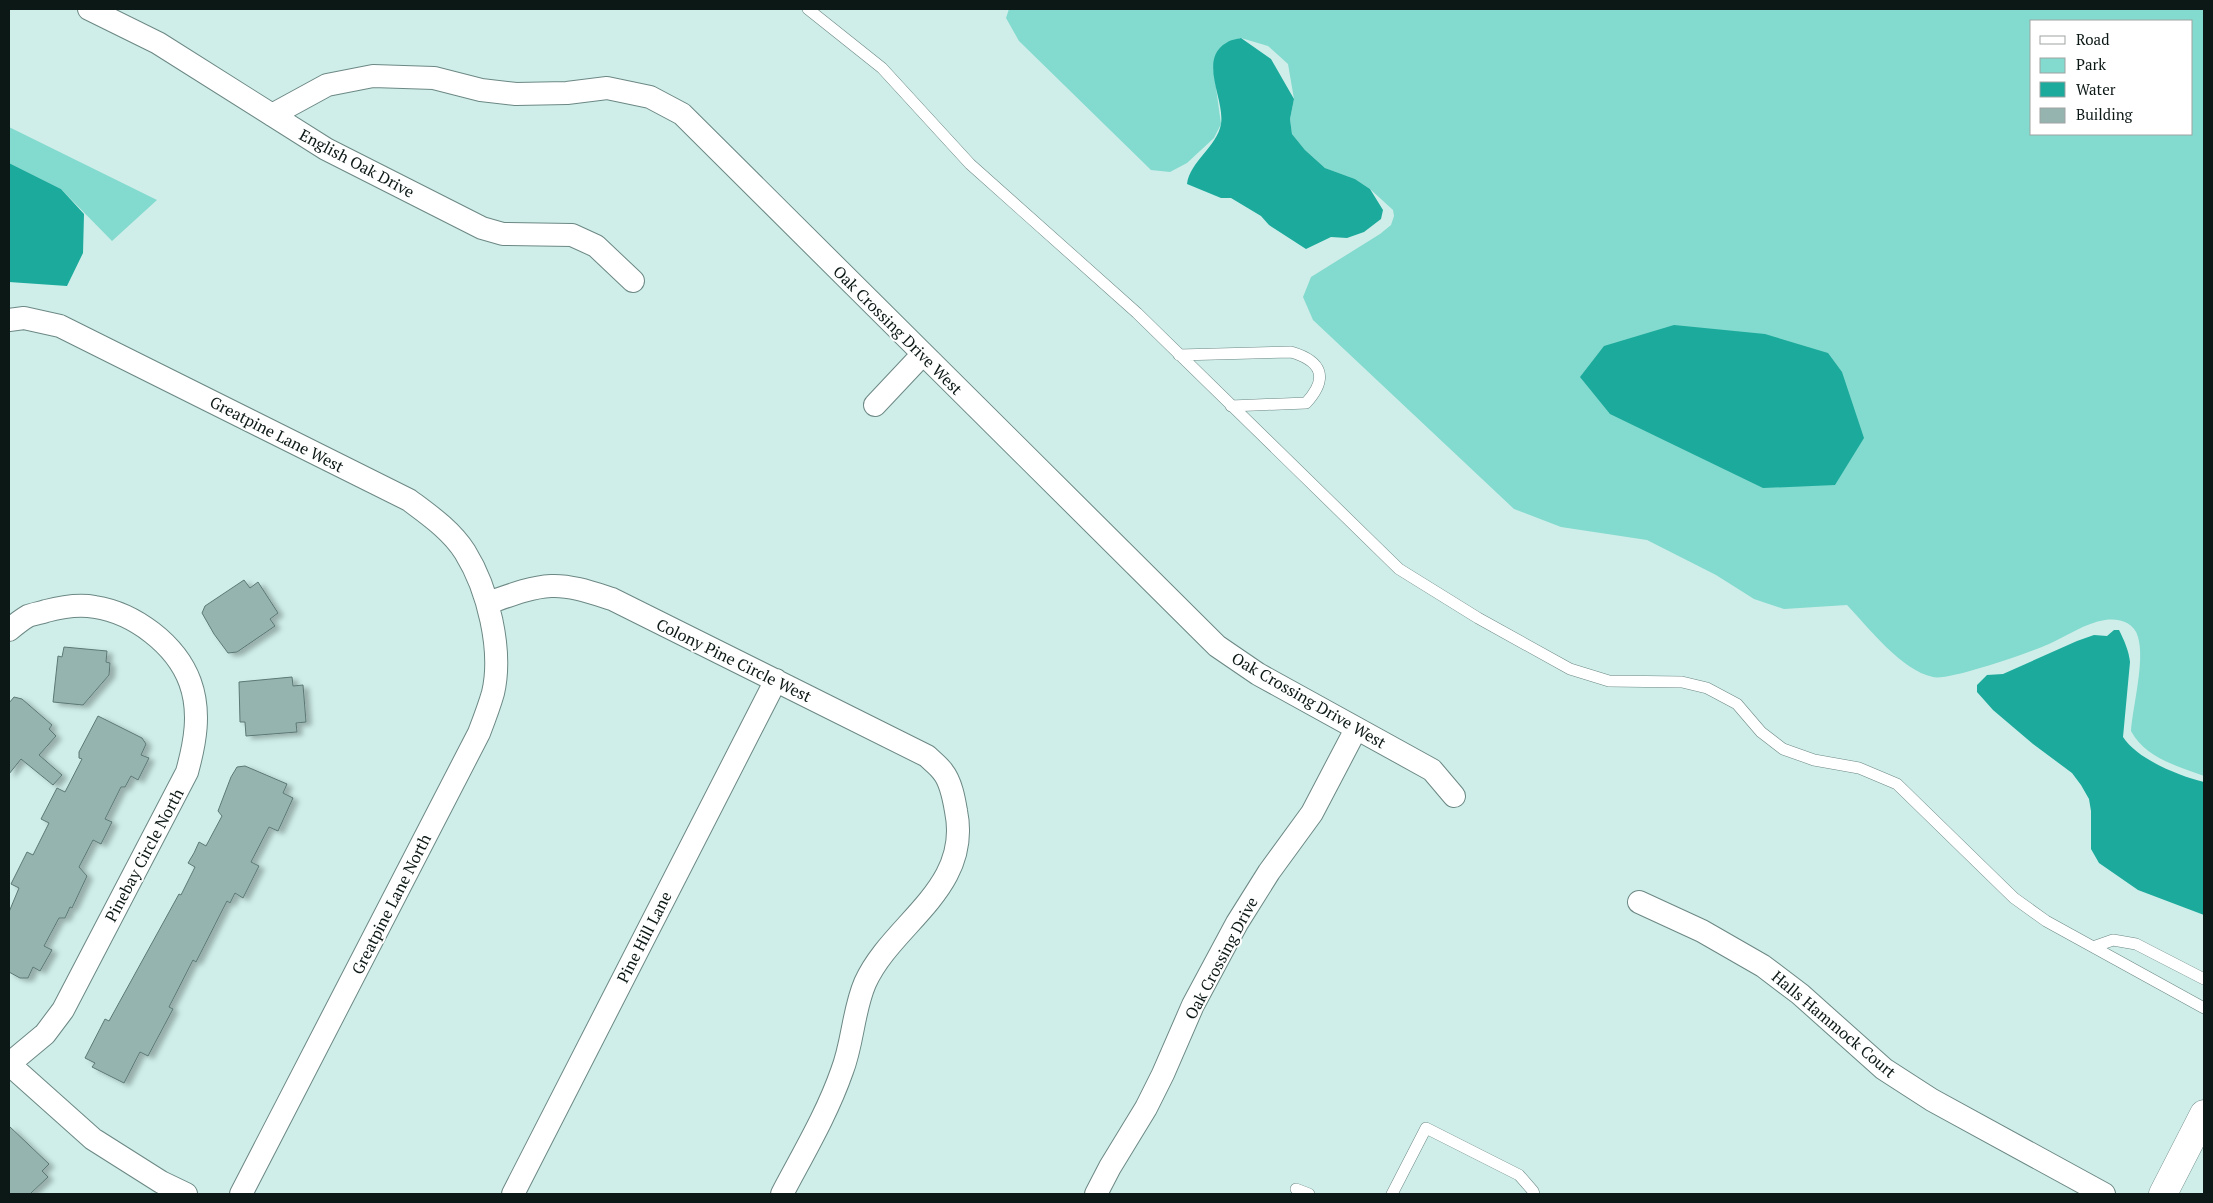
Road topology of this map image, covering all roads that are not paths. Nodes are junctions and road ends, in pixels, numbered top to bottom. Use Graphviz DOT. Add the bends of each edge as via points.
graph roads {
  1 [pos="89,9"];
  2 [pos="808,9"];
  3 [pos="272,115"];
  4 [pos="633,281"];
  5 [pos="16,319"];
  6 [pos="922,355"];
  7 [pos="1179,355"];
  8 [pos="875,405"];
  9 [pos="1232,406"];
  10 [pos="488,603"];
  11 [pos="9,630"];
  12 [pos="776,680"];
  13 [pos="1356,728"];
  14 [pos="1454,796"];
  15 [pos="1640,902"];
  16 [pos="2096,946"];
  17 [pos="2204,979"];
  18 [pos="2204,1008"];
  19 [pos="9,1064"];
  20 [pos="2204,1114"];
  21 [pos="1296,1188"];
  22 [pos="186,1194"];
  23 [pos="240,1194"];
  24 [pos="513,1194"];
  25 [pos="782,1194"];
  26 [pos="1096,1194"];
  27 [pos="1309,1194"];
  28 [pos="1392,1194"];
  29 [pos="1534,1194"];
  30 [pos="2104,1194"];
  31 [pos="2163,1194"];
  1 -- 3 [label="street, English Oak Drive" via="158,43"];
  2 -- 7 [label="lane" via="882,68 970,164 1137,313"];
  3 -- 4 [label="street, English Oak Drive" via="326,149 482,228 503,234 572,235 596,246"];
  3 -- 6 [label="street, Oak Crossing Drive West" via="326,86 373,76 434,78 481,90 516,94 607,88 650,97 682,114"];
  5 -- 10 [label="street, Greatpine Lane West" via="60,326 409,500 440,523 465,552"];
  6 -- 8 [label="street"];
  6 -- 13 [label="street, Oak Crossing Drive West" via="1217,646 1258,674"];
  7 -- 9 [label="lane"];
  7 -- 9 [label="lane" via="1291,352 1308,357 1317,368 1320,380 1316,393 1306,403"];
  9 -- 16 [label="lane" via="1399,569 1570,669 1609,681 1682,682 1707,688 1737,704 1760,732 1783,749 1814,760 1859,768 1897,784 2014,898 2046,920"];
  10 -- 12 [label="street, Colony Pine Circle West" via="522,591 552,586 587,591 612,599"];
  10 -- 23 [label="street, Greatpine Lane North" via="496,645 494,682 479,733"];
  11 -- 19 [label="street, Pinebay Circle North" via="29,616 63,606 94,606 121,614 174,652 190,682 196,713 195,741 187,772 63,1010 46,1034"];
  12 -- 24 [label="street, Pine Hill Lane"];
  12 -- 25 [label="street, Colony Pine Circle West" via="927,756 944,772 958,822 948,874 934,897 880,958 866,982 843,1071"];
  13 -- 14 [label="street, Oak Crossing Drive West" via="1432,770"];
  13 -- 26 [label="street, Oak Crossing Drive" via="1312,813 1237,923 1193,1006 1154,1091"];
  15 -- 30 [label="street, Halls Hammock Court" via="1702,931 1763,966 1800,994 1884,1069 1932,1100"];
  16 -- 17 [label="lane" via="2113,940 2136,944"];
  16 -- 18 [label="lane"];
  19 -- 22 [label="street" via="94,1139 161,1182"];
  20 -- 31 [label="street"];
  21 -- 27 [label="lane"];
  28 -- 29 [label="lane" via="1426,1128 1519,1175"];
}
